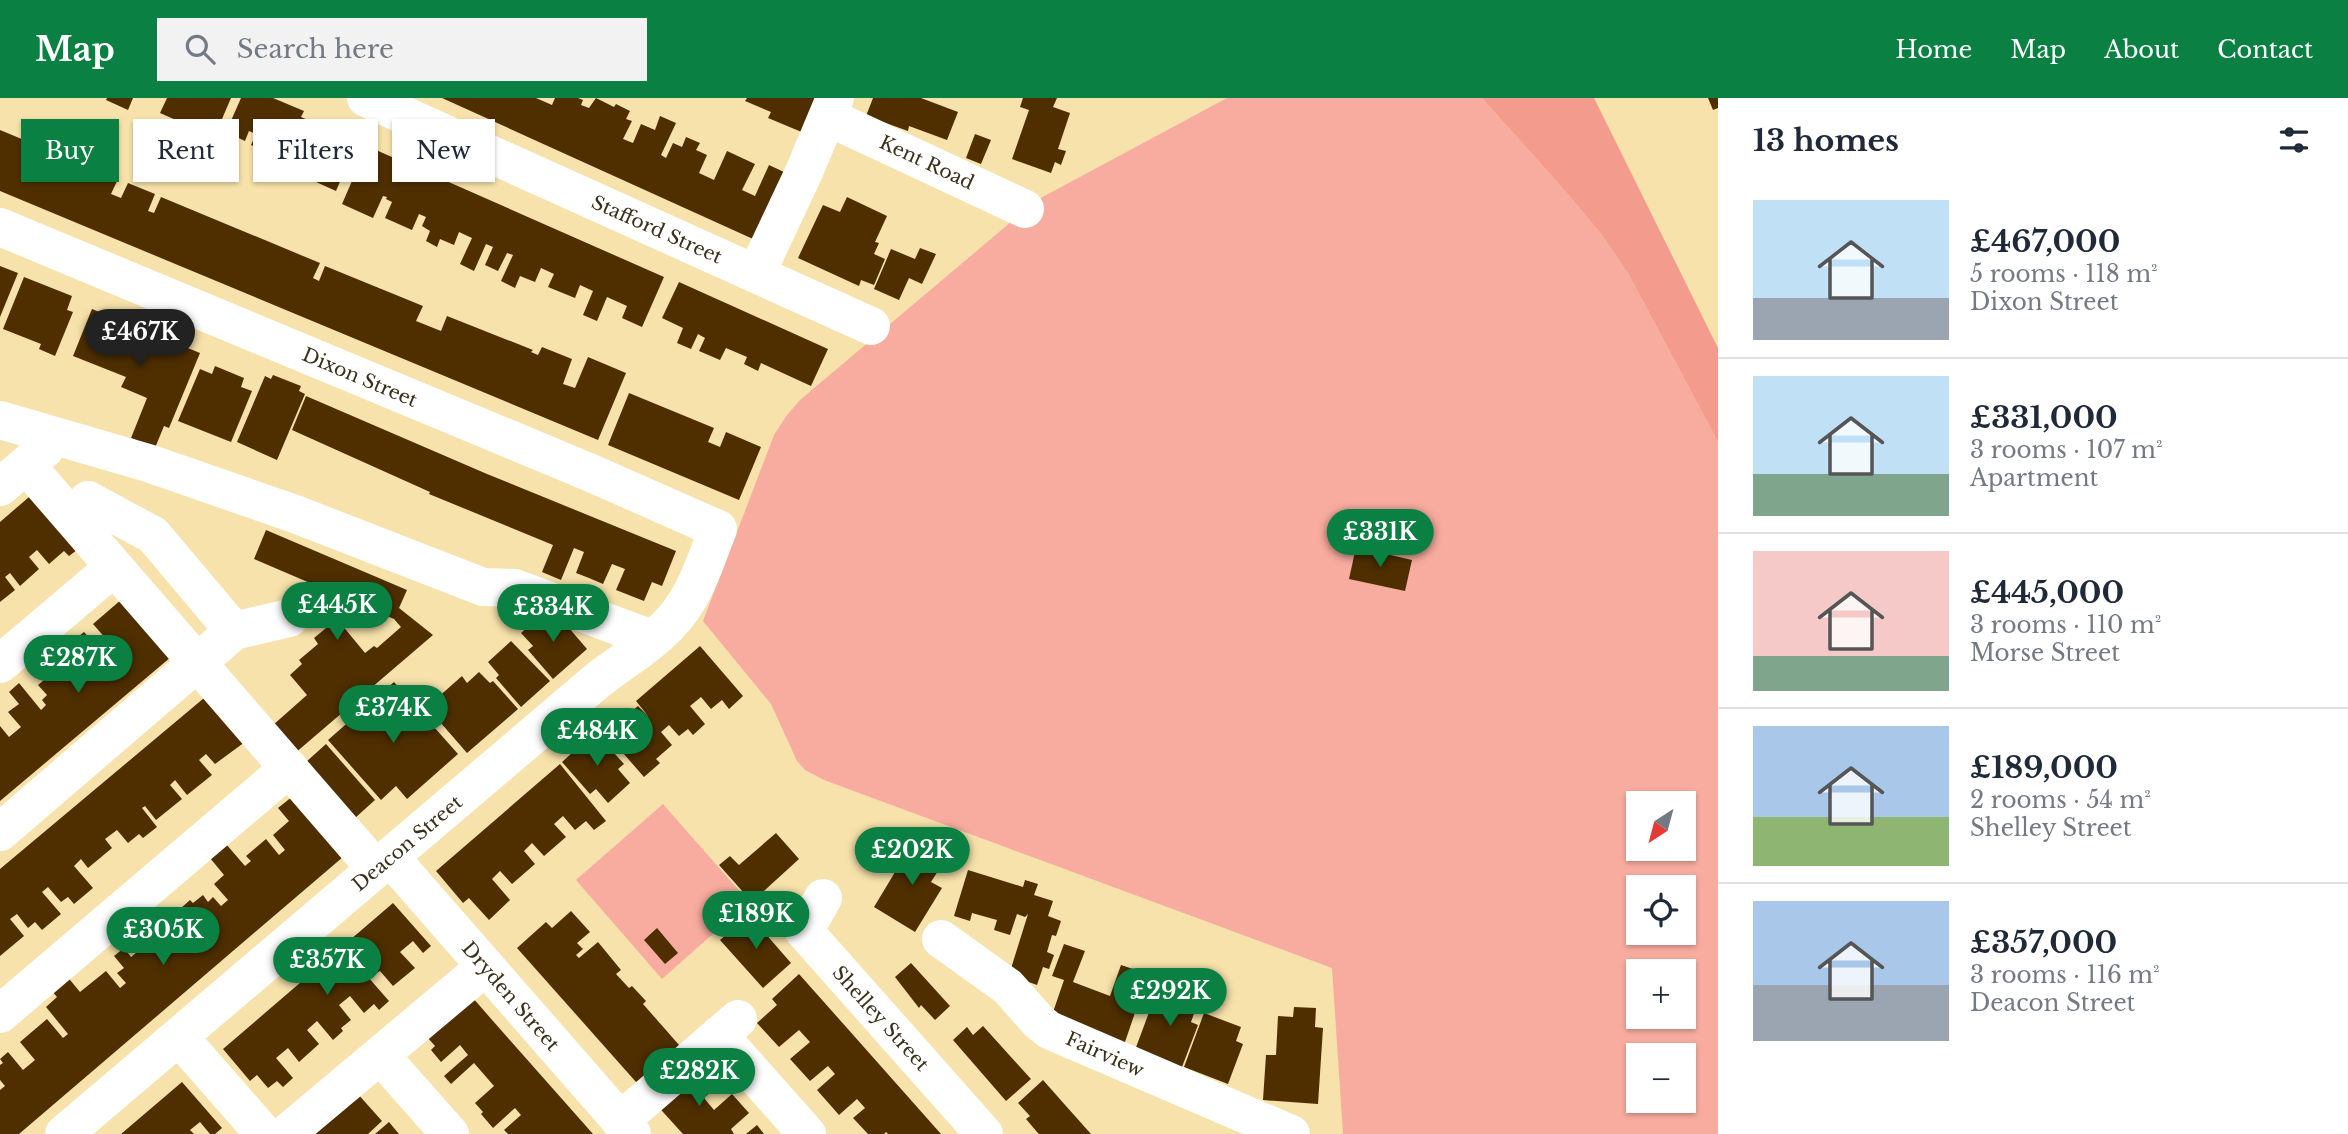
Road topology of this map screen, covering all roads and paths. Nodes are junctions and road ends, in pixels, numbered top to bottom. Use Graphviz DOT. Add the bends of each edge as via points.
graph roads {
  1 [pos="366,98"];
  2 [pos="832,107"];
  3 [pos="1026,209"];
  4 [pos="0,226"];
  5 [pos="756,274"];
  6 [pos="872,326"];
  7 [pos="0,420"];
  8 [pos="57,438"];
  9 [pos="13,476"];
  10 [pos="88,500"];
  11 [pos="718,530"];
  12 [pos="113,568"];
  13 [pos="289,618"];
  14 [pos="234,631"];
  15 [pos="652,639"];
  16 [pos="197,663"];
  17 [pos="0,664"];
  18 [pos="289,768"];
  19 [pos="0,832"];
  20 [pos="383,863"];
  21 [pos="824,898"];
  22 [pos="941,939"];
  23 [pos="485,967"];
  24 [pos="0,1014"];
  25 [pos="179,1037"];
  26 [pos="380,1055"];
  27 [pos="626,1127"];
  28 [pos="64,1134"];
  29 [pos="264,1134"];
  30 [pos="286,1134"];
  31 [pos="450,1134"];
  32 [pos="807,1134"];
  33 [pos="984,1134"];
  34 [pos="1291,1134"];
  1 -- 5 [label="street, Stafford Street"];
  2 -- 3 [label="street, Kent Road"];
  2 -- 5 [label="street, Kent Road"];
  4 -- 11 [label="street, Dixon Street"];
  5 -- 6 [label="street, Stafford Street"];
  7 -- 8 [label="street"];
  8 -- 9 [label="street"];
  8 -- 15 [label="street" via="148,463 483,587 515,588"];
  9 -- 12 [label="street, Dryden Street"];
  10 -- 14 [label="street" via="153,535"];
  11 -- 15 [label="street, Deacon Street" via="695,586 679,612"];
  12 -- 16 [label="street, Dryden Street"];
  12 -- 17 [label="street"];
  13 -- 14 [label="street"];
  14 -- 16 [label="street"];
  15 -- 20 [label="street, Deacon Street" via="597,680"];
  16 -- 18 [label="street, Dryden Street"];
  16 -- 19 [label="street"];
  18 -- 20 [label="street, Dryden Street"];
  18 -- 24 [label="street"];
  20 -- 23 [label="street, Dryden Street"];
  20 -- 25 [label="street, Deacon Street"];
  21 -- 33 [label="street, Shelley Street" via="804,932"];
  22 -- 34 [label="street, Fairview" via="1008,987 1049,1030"];
  23 -- 26 [label="street"];
  23 -- 27 [label="street, Dryden Street"];
  25 -- 28 [label="street, Deacon Street"];
  25 -- 29 [label="street"];
  26 -- 30 [label="street"];
  26 -- 31 [label="street"];
  27 -- 32 [label="street" via="728,1027"];
}
